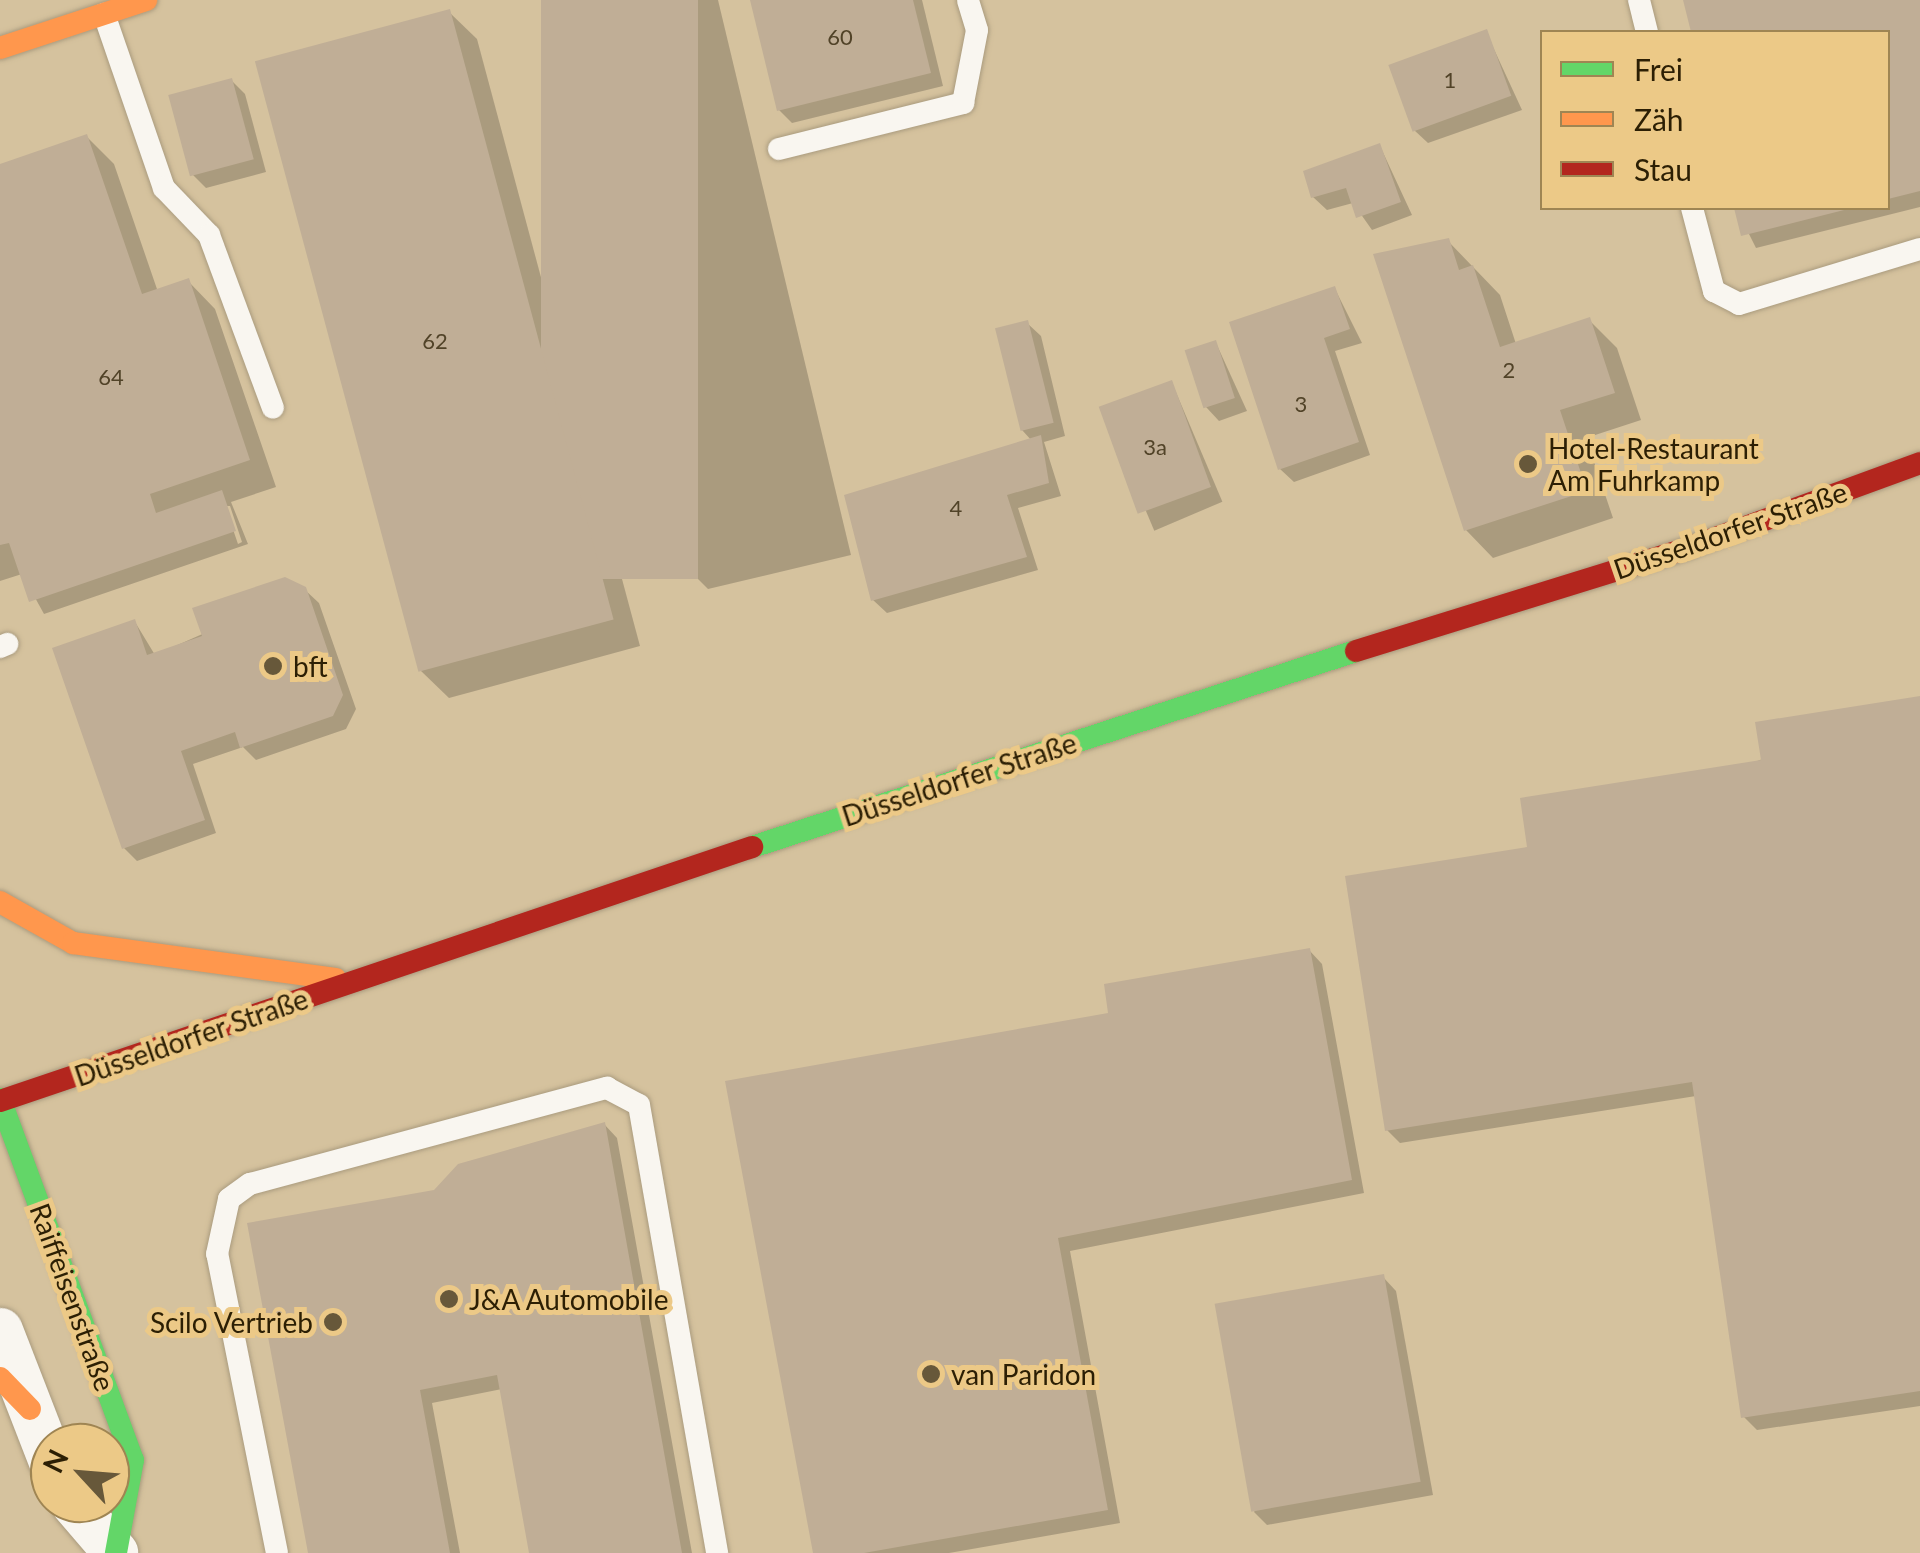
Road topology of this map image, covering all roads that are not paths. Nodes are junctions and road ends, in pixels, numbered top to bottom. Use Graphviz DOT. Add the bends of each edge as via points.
graph roads {
  1 [pos="146,0"];
  2 [pos="968,0"];
  3 [pos="1639,0"];
  4 [pos="104,14"];
  5 [pos="1646,30"];
  6 [pos="0,48"];
  7 [pos="779,149"];
  8 [pos="1693,210"];
  9 [pos="1920,249"];
  10 [pos="273,408"];
  11 [pos="1920,463"];
  12 [pos="0,902"];
  13 [pos="359,980"];
  14 [pos="0,1100"];
  15 [pos="0,1330"];
  16 [pos="15,1394"];
  17 [pos="31,1423"];
  18 [pos="90,1523"];
  19 [pos="115,1553"];
  20 [pos="277,1553"];
  21 [pos="717,1553"];
  1 -- 4 [label="main road"];
  2 -- 7 [label="lane" via="977,30 964,103"];
  3 -- 5 [label="lane"];
  4 -- 6 [label="main road"];
  4 -- 10 [label="lane" via="164,188 208,235"];
  8 -- 9 [label="lane" via="1714,291 1739,304"];
  11 -- 13 [label="main road, Düsseldorfer Straße" via="1688,548 1016,758"];
  12 -- 13 [label="main road" via="73,942 192,966"];
  13 -- 14 [label="main road, Düsseldorfer Straße"];
  14 -- 19 [label="main road, Raiffeisenstraße" via="133,1460"];
  15 -- 16 [label="street"];
  16 -- 17 [label="street"];
  18 -- 19 [label="street, Raiffeisenstraße"];
  20 -- 21 [label="lane" via="217,1254 220,1216 250,1184 606,1088 639,1106"];
}
